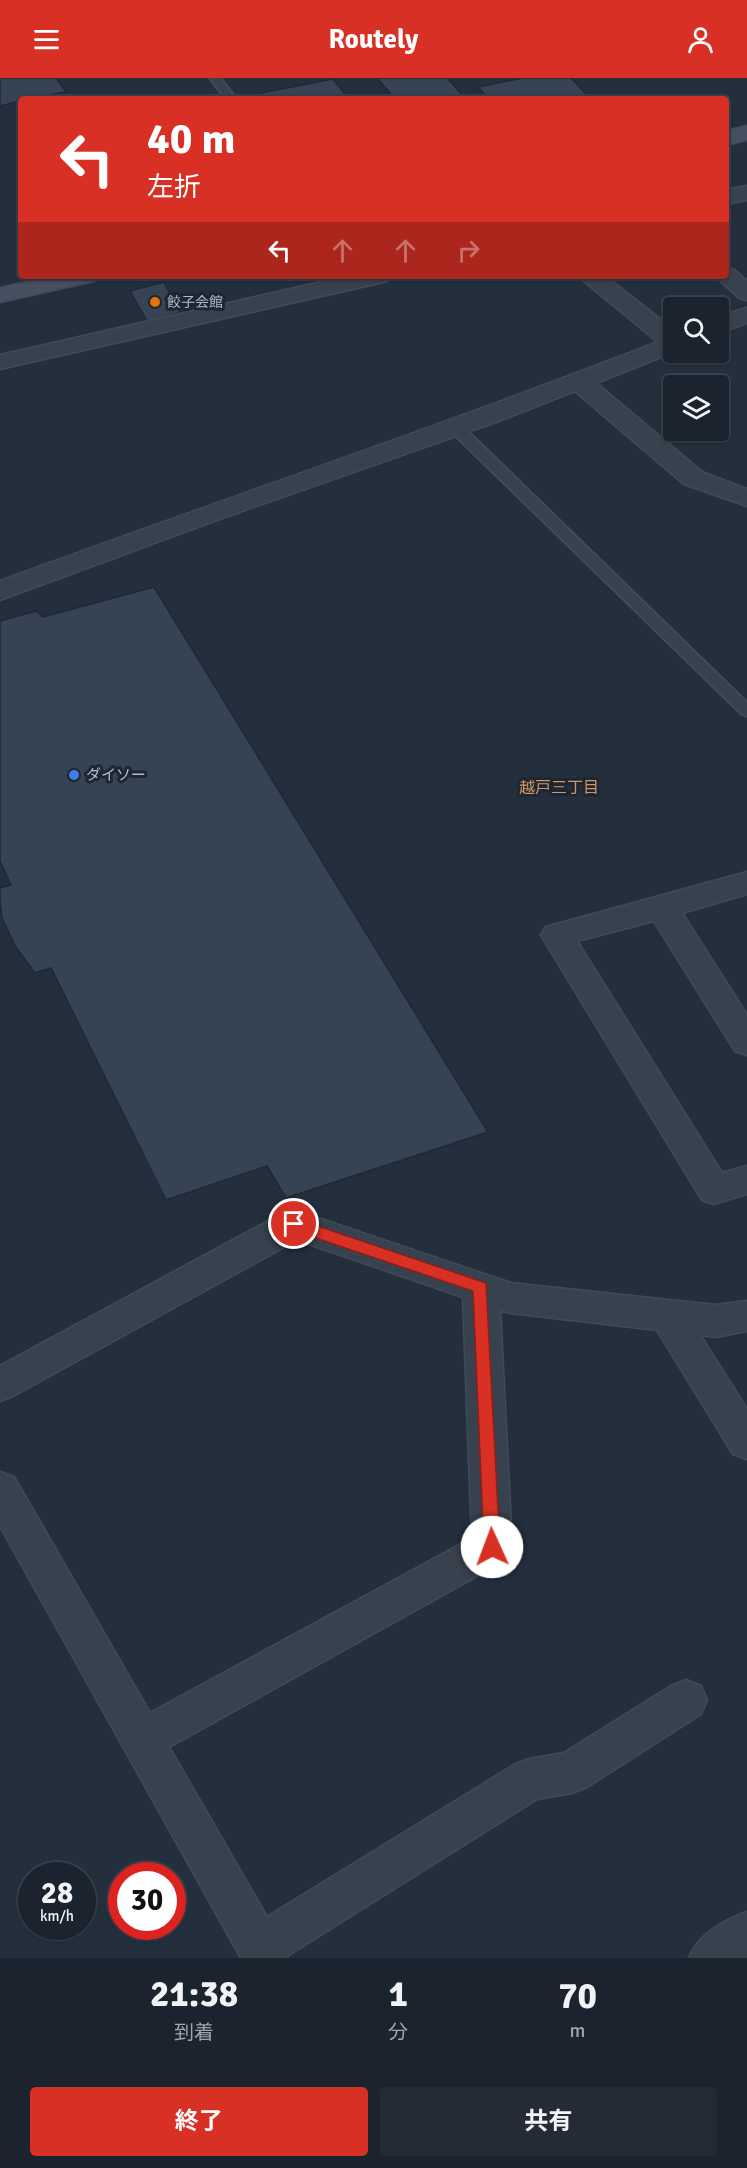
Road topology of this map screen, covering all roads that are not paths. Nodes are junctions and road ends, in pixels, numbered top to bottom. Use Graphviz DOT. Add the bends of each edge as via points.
graph roads {
  1 [pos="215,78"];
  2 [pos="229,96"];
  3 [pos="747,133"];
  4 [pos="729,137"];
  5 [pos="747,193"];
  6 [pos="729,196"];
  7 [pos="729,278"];
  8 [pos="72,279"];
  9 [pos="366,279"];
  10 [pos="594,279"];
  11 [pos="747,293"];
  12 [pos="0,295"];
  13 [pos="747,315"];
  14 [pos="729,322"];
  15 [pos="663,334"];
  16 [pos="663,347"];
  17 [pos="0,362"];
  18 [pos="578,381"];
  19 [pos="456,428"];
  20 [pos="747,498"];
  21 [pos="0,591"];
  22 [pos="747,711"];
  23 [pos="747,884"];
  24 [pos="662,907"];
  25 [pos="747,1042"];
  26 [pos="747,1180"];
  27 [pos="481,1287"];
  28 [pos="668,1316"];
  29 [pos="747,1316"];
  30 [pos="0,1385"];
  31 [pos="747,1442"];
  32 [pos="0,1488"];
  33 [pos="686,1700"];
  34 [pos="143,1739"];
  35 [pos="747,1934"];
  36 [pos="263,1952"];
  37 [pos="711,1958"];
  1 -- 2 [label="lane"];
  3 -- 4 [label="street"];
  5 -- 6 [label="street"];
  7 -- 11 [label="street"];
  8 -- 12 [label="street"];
  9 -- 17 [label="street"];
  10 -- 15 [label="street"];
  13 -- 14 [label="street"];
  16 -- 18 [label="street"];
  18 -- 19 [label="street"];
  18 -- 20 [label="street" via="693,478"];
  19 -- 21 [label="street"];
  19 -- 22 [label="lane"];
  23 -- 24 [label="street"];
  24 -- 25 [label="street"];
  24 -- 26 [label="street" via="557,935 714,1190"];
  27 -- 28 [label="street" via="512,1298"];
  27 -- 30 [label="street" via="294,1224"];
  27 -- 34 [label="street" via="492,1547"];
  28 -- 29 [label="street" via="715,1321"];
  28 -- 31 [label="street"];
  32 -- 34 [label="street"];
  33 -- 36 [label="street" via="572,1772 529,1780"];
  34 -- 36 [label="street"];
  35 -- 37 [label="street"];
}
